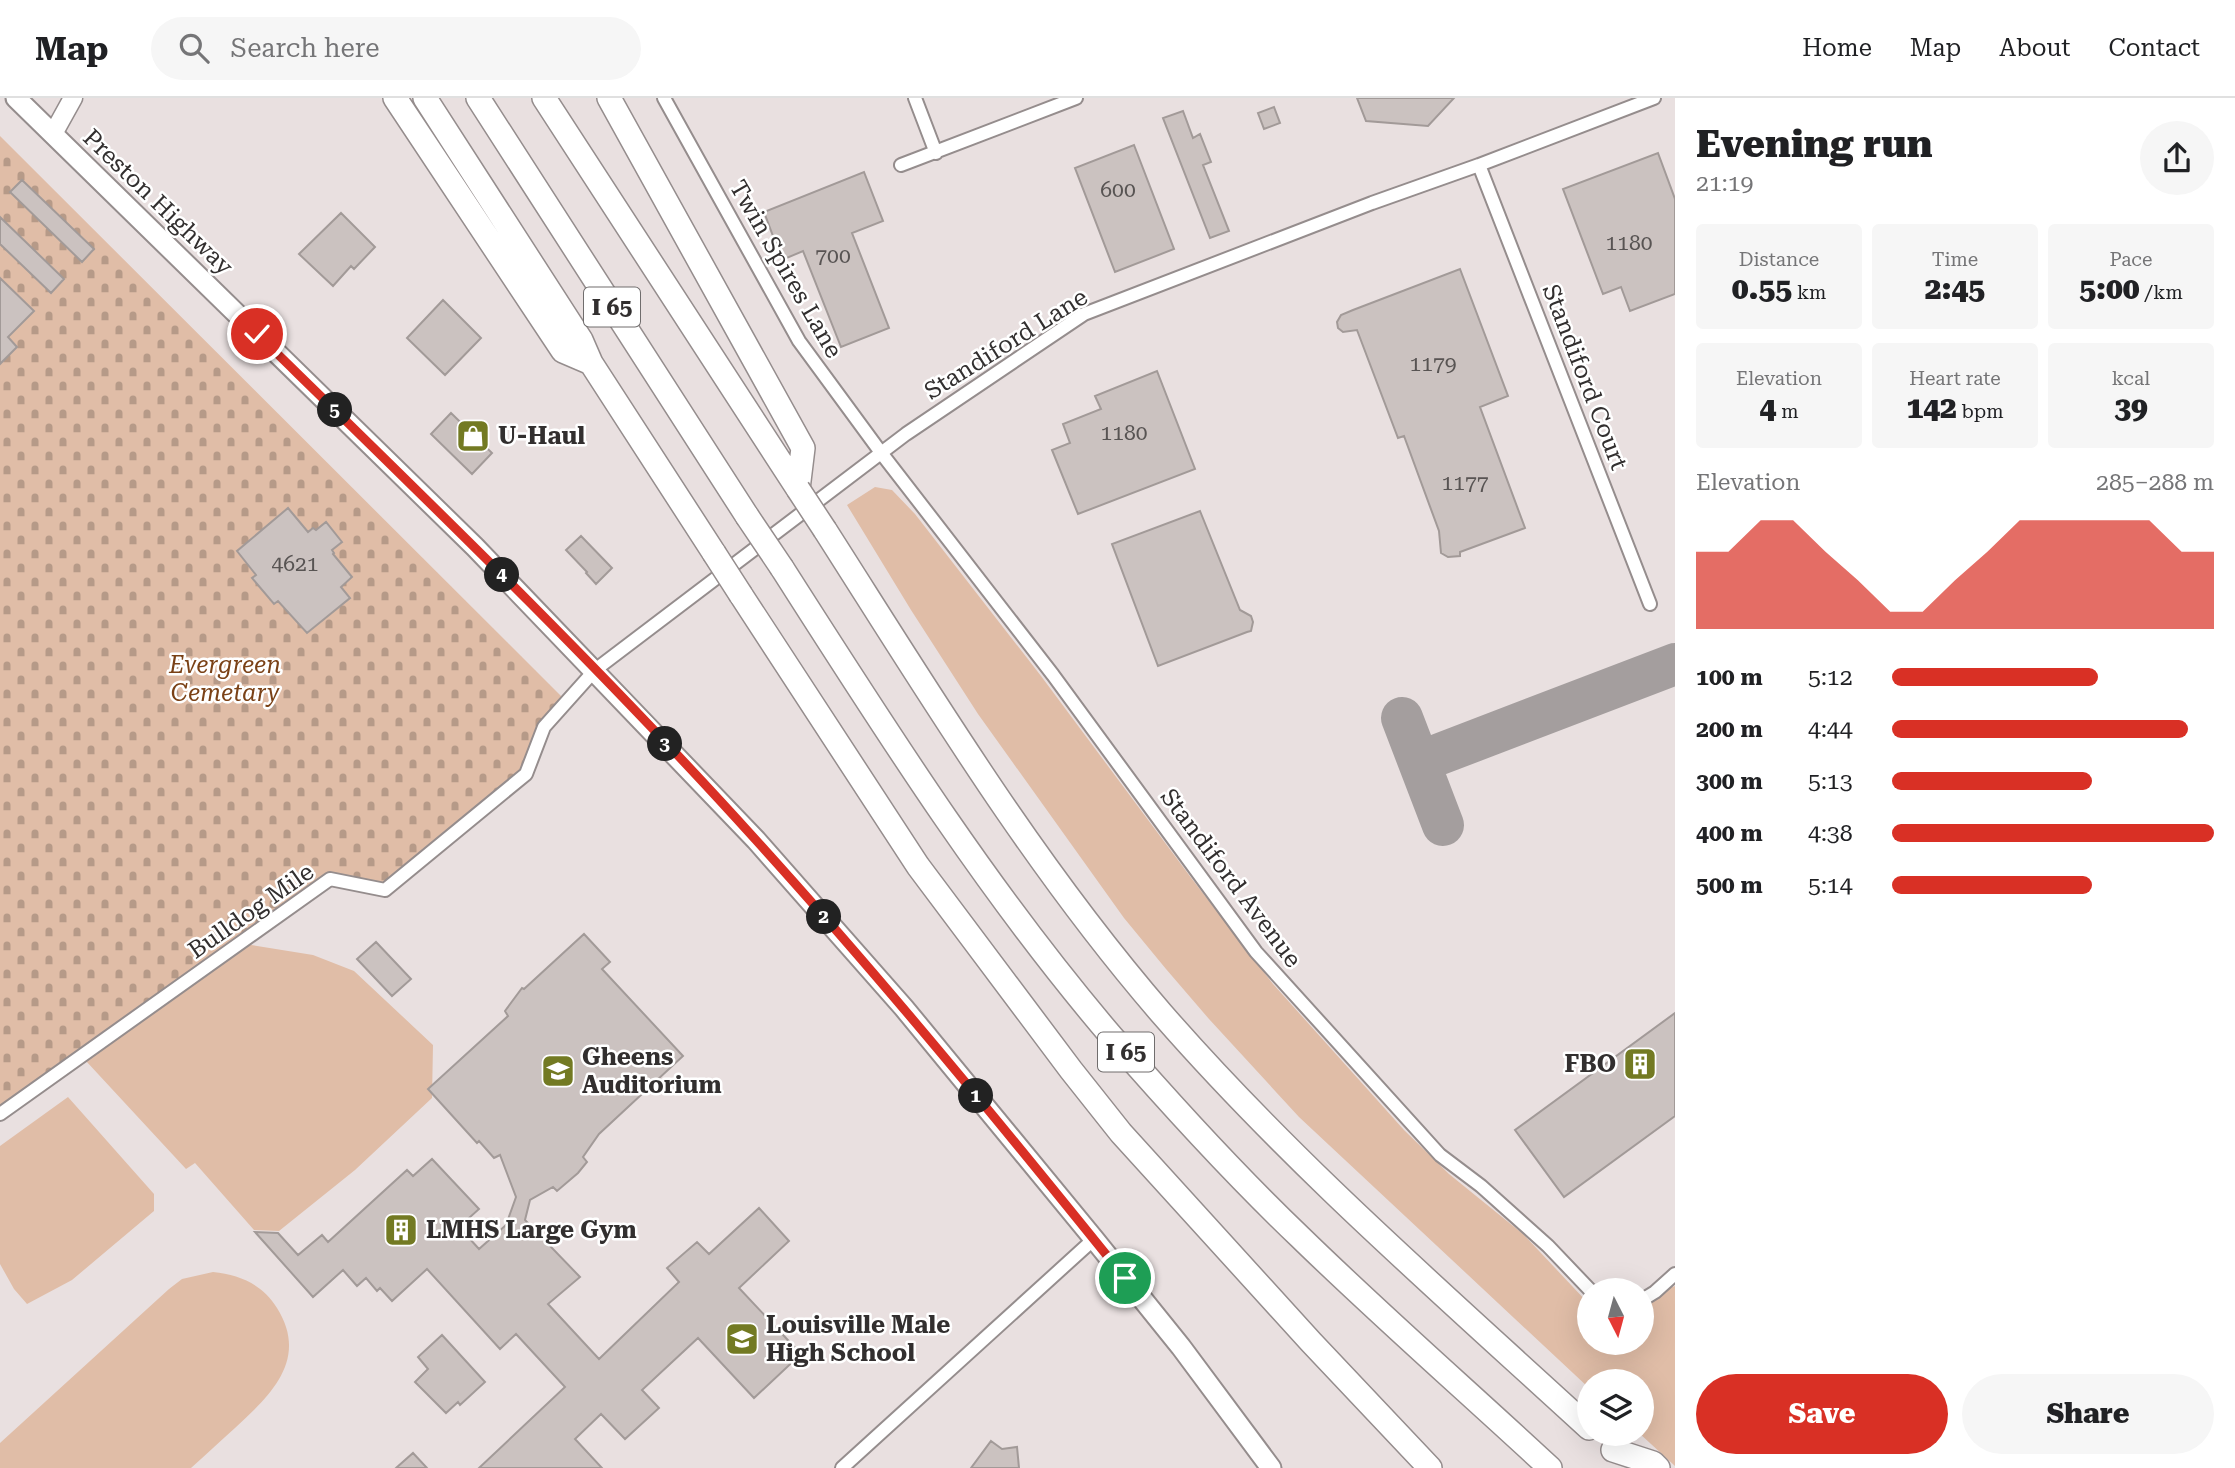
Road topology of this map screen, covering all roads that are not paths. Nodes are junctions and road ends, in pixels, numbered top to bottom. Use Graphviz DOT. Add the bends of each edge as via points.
graph roads {
  1 [pos="16,98"];
  2 [pos="73,98"];
  3 [pos="395,98"];
  4 [pos="425,98"];
  5 [pos="478,98"];
  6 [pos="544,98"];
  7 [pos="609,98"];
  8 [pos="664,98"];
  9 [pos="915,98"];
  10 [pos="1076,98"];
  11 [pos="1654,98"];
  12 [pos="53,134"];
  13 [pos="936,153"];
  14 [pos="901,164"];
  15 [pos="1479,165"];
  16 [pos="591,363"];
  17 [pos="882,454"];
  18 [pos="798,489"];
  19 [pos="1650,604"];
  20 [pos="595,670"];
  21 [pos="0,1114"];
  22 [pos="1094,1239"];
  23 [pos="1675,1274"];
  24 [pos="1579,1278"];
  25 [pos="1654,1293"];
  26 [pos="1577,1417"];
  27 [pos="1608,1446"];
  28 [pos="1620,1459"];
  29 [pos="842,1468"];
  30 [pos="1271,1468"];
  31 [pos="1430,1468"];
  32 [pos="1550,1468"];
  33 [pos="1658,1468"];
  1 -- 12 [label="main road, Preston Highway"];
  2 -- 12 [label="main road"];
  3 -- 16 [label="highway" via="563,351"];
  4 -- 16 [label="highway"];
  5 -- 32 [label="highway, I 65, bridge" via="908,765 1055,968 1238,1175"];
  6 -- 18 [label="highway, I 65"];
  7 -- 18 [label="highway" via="803,448"];
  8 -- 17 [label="street, Twin Spires Lane" via="799,341"];
  9 -- 13 [label="street"];
  10 -- 13 [label="street"];
  11 -- 15 [label="street, Standiford Lane"];
  12 -- 20 [label="main road, Preston Highway"];
  13 -- 14 [label="street"];
  15 -- 17 [label="street, Standiford Lane" via="1084,314"];
  15 -- 19 [label="street, Standiford Court"];
  16 -- 31 [label="highway, bridge" via="918,866 1079,1080 1311,1342"];
  17 -- 20 [label="street, Standiford Lane"];
  17 -- 24 [label="street, Standiford Avenue" via="1256,952 1440,1154"];
  18 -- 26 [label="highway, I 65, bridge" via="985,780 1081,915 1160,1012 1286,1146"];
  20 -- 21 [label="street, Bulldog Mile" via="544,727 526,774 385,890 330,879"];
  20 -- 22 [label="main road, Preston Highway" via="756,840 904,1008"];
  22 -- 29 [label="street"];
  22 -- 30 [label="main road, Preston Highway"];
  23 -- 25 [label="street"];
  27 -- 28 [label="highway"];
  28 -- 33 [label="highway"];
}
